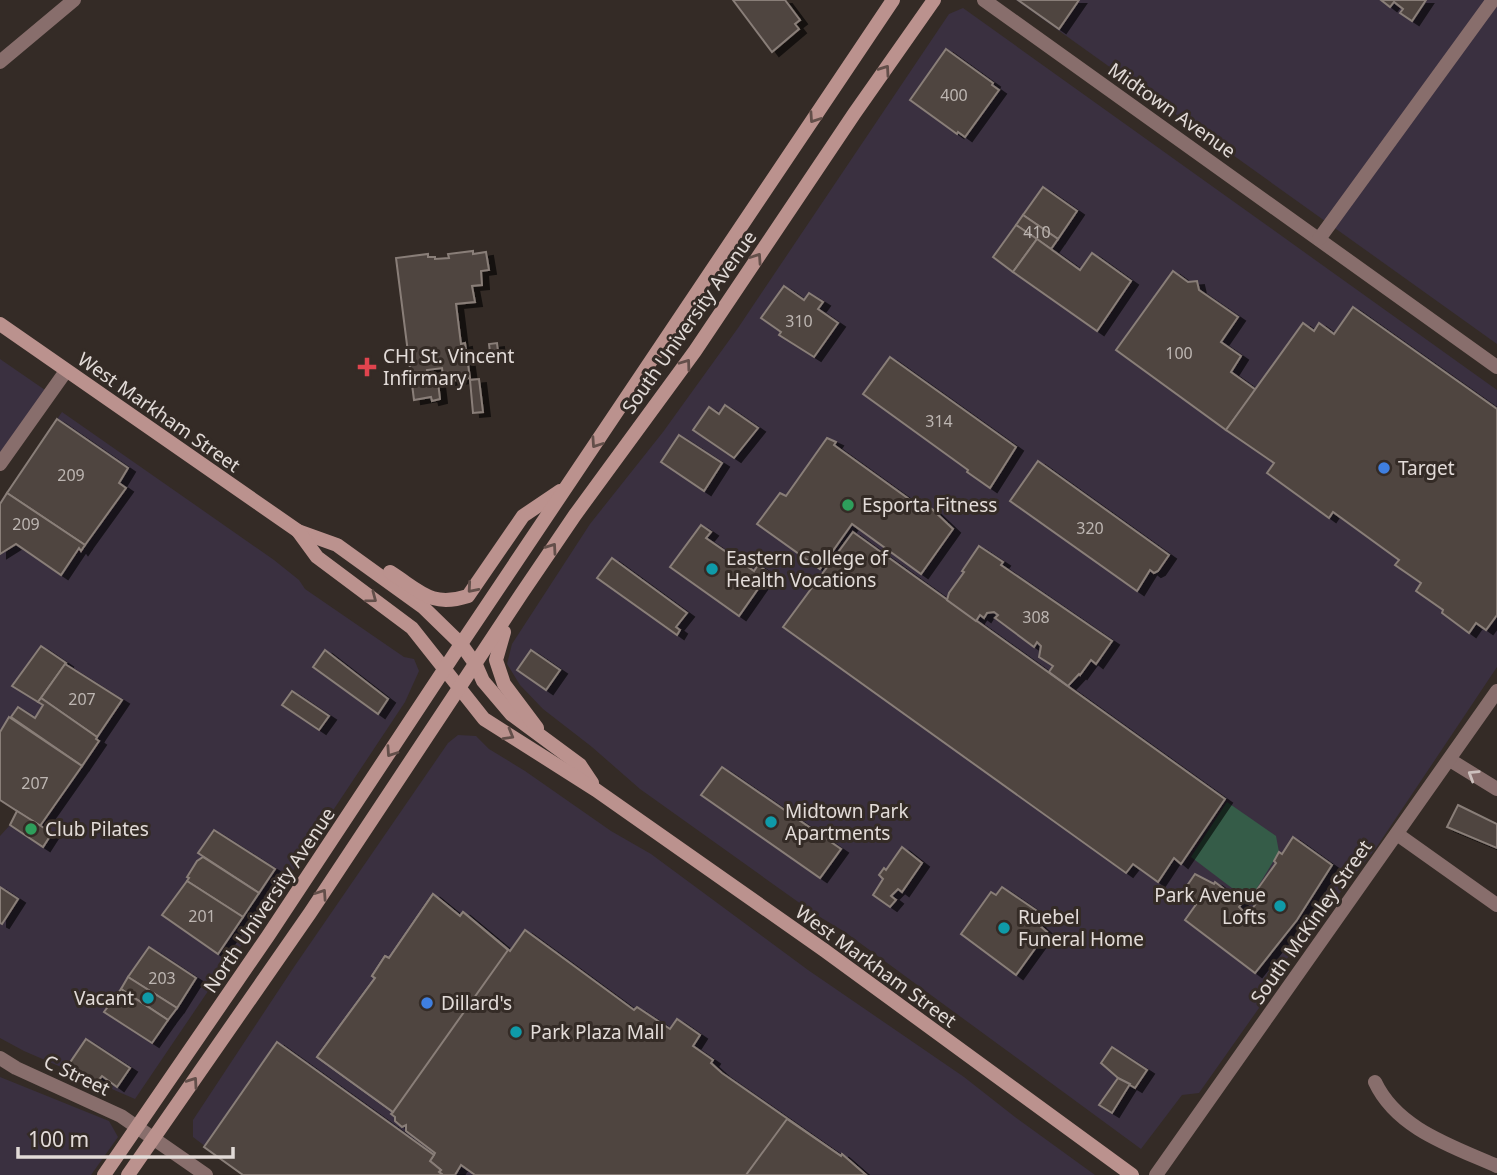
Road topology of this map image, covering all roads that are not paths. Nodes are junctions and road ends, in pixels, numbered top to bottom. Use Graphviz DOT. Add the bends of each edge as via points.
graph roads {
  1 [pos="74,0"];
  2 [pos="892,0"];
  3 [pos="934,0"];
  4 [pos="984,0"];
  5 [pos="1493,0"];
  6 [pos="0,62"];
  7 [pos="1319,239"];
  8 [pos="0,324"];
  9 [pos="1497,367"];
  10 [pos="66,372"];
  11 [pos="0,464"];
  12 [pos="567,487"];
  13 [pos="298,531"];
  14 [pos="337,545"];
  15 [pos="514,605"];
  16 [pos="461,643"];
  17 [pos="476,665"];
  18 [pos="446,668"];
  19 [pos="460,688"];
  20 [pos="1497,691"];
  21 [pos="546,740"];
  22 [pos="1450,760"];
  23 [pos="1497,789"];
  24 [pos="596,790"];
  25 [pos="1398,834"];
  26 [pos="1497,905"];
  27 [pos="0,1058"];
  28 [pos="1375,1082"];
  29 [pos="137,1127"];
  30 [pos="154,1138"];
  31 [pos="1497,1166"];
  32 [pos="103,1175"];
  33 [pos="128,1175"];
  34 [pos="206,1175"];
  35 [pos="1132,1175"];
  36 [pos="1156,1175"];
  1 -- 6 [label="street"];
  2 -- 12 [label="main road, South University Avenue, one-way"];
  15 -- 3 [label="main road, South University Avenue, one-way" via="695,351"];
  4 -- 7 [label="street, Midtown Avenue"];
  5 -- 7 [label="street"];
  7 -- 9 [label="street, Midtown Avenue"];
  8 -- 10 [label="main road, West Markham Street"];
  10 -- 11 [label="street"];
  10 -- 13 [label="main road, West Markham Street"];
  12 -- 14 [label="main road, one-way" via="523,516 468,596 454,601 431,598 362,554"];
  12 -- 16 [label="main road, South University Avenue"];
  13 -- 14 [label="main road, West Markham Street"];
  13 -- 18 [label="main road, West Markham Street, one-way" via="317,557 412,628"];
  14 -- 16 [label="main road, West Markham Street" via="423,607"];
  15 -- 17 [label="main road, South University Avenue"];
  15 -- 21 [label="main road" via="496,660 504,684"];
  16 -- 17 [label="main road, West Markham Street"];
  16 -- 18 [label="main road, North University Avenue"];
  17 -- 19 [label="main road, North University Avenue"];
  17 -- 21 [label="main road, West Markham Street" via="483,681 511,714"];
  18 -- 19 [label="main road, West Markham Street"];
  18 -- 29 [label="main road, North University Avenue, one-way"];
  19 -- 24 [label="main road, West Markham Street, one-way" via="484,719"];
  30 -- 19 [label="main road, North University Avenue, one-way"];
  20 -- 22 [label="street, South McKinley Street"];
  21 -- 24 [label="main road, West Markham Street" via="580,765"];
  23 -- 22 [label="street, one-way"];
  22 -- 25 [label="street, South McKinley Street"];
  24 -- 35 [label="main road, West Markham Street"];
  25 -- 26 [label="street"];
  25 -- 36 [label="street, South McKinley Street"];
  27 -- 29 [label="street, C Street"];
  28 -- 31 [label="street" via="1385,1100 1409,1124"];
  29 -- 30 [label="street, C Street"];
  29 -- 32 [label="main road, North University Avenue"];
  30 -- 33 [label="main road, North University Avenue"];
  30 -- 34 [label="street, C Street"];
}
